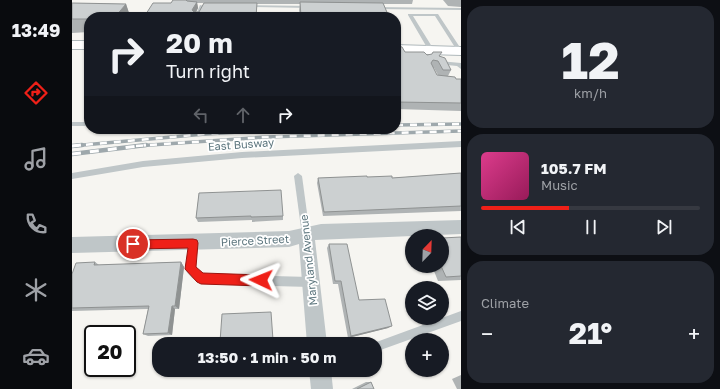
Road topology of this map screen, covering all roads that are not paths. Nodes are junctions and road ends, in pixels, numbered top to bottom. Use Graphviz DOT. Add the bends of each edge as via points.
graph roads {
  1 [pos="195,6"];
  2 [pos="202,6"];
  3 [pos="210,6"];
  4 [pos="241,6"];
  5 [pos="313,7"];
  6 [pos="369,8"];
  7 [pos="461,9"];
  8 [pos="199,12"];
  9 [pos="72,45"];
  10 [pos="84,45"];
  11 [pos="401,50"];
  12 [pos="461,51"];
  13 [pos="424,52"];
  14 [pos="439,63"];
  15 [pos="461,67"];
  16 [pos="72,124"];
  17 [pos="84,124"];
  18 [pos="461,144"];
  19 [pos="72,176"];
  20 [pos="298,176"];
  21 [pos="461,227"];
  22 [pos="306,235"];
  23 [pos="193,243"];
  24 [pos="72,245"];
  25 [pos="310,282"];
  26 [pos="461,316"];
  27 [pos="316,337"];
  28 [pos="382,344"];
  29 [pos="321,377"];
  30 [pos="322,389"];
  1 -- 2 [label="lane"];
  2 -- 3 [label="lane"];
  2 -- 8 [label="lane"];
  4 -- 5 [label="lane"];
  6 -- 7 [label="lane"];
  9 -- 10 [label="main road"];
  11 -- 13 [label="main road"];
  12 -- 13 [label="main road"];
  12 -- 13 [label="lane" via="436,16 410,15"];
  14 -- 15 [label="lane" via="459,64"];
  16 -- 17 [label="lane"];
  18 -- 19 [label="lane, East Busway" via="242,154 143,164"];
  20 -- 22 [label="lane, Maryland Avenue"];
  21 -- 22 [label="street, Pierce Street" via="321,231"];
  22 -- 23 [label="street, Pierce Street" via="289,239"];
  22 -- 25 [label="street, Maryland Avenue"];
  23 -- 24 [label="street, Pierce Street"];
  23 -- 25 [label="lane" via="190,269 201,279"];
  25 -- 27 [label="street, Maryland Avenue"];
  26 -- 28 [label="lane"];
  29 -- 30 [label="street"];
}
